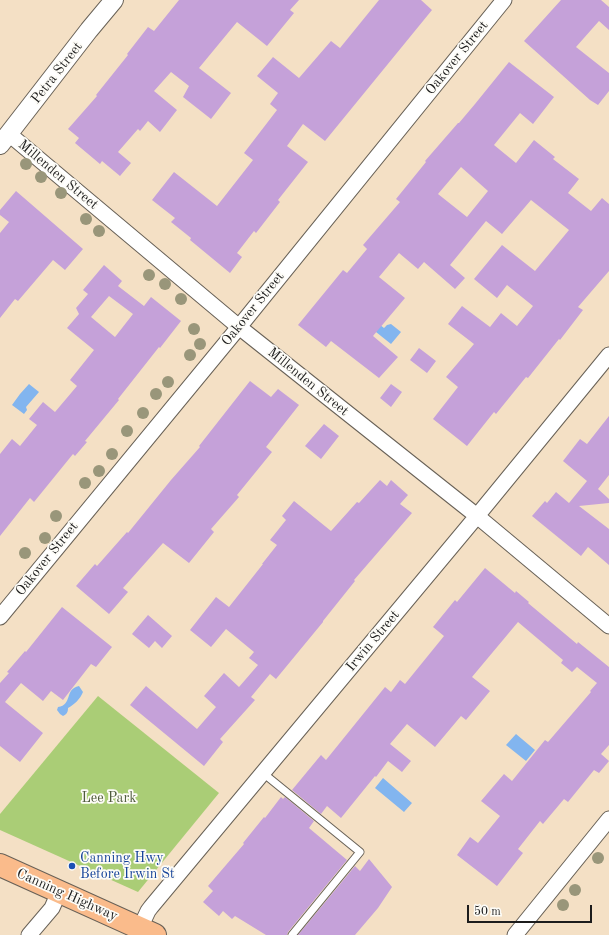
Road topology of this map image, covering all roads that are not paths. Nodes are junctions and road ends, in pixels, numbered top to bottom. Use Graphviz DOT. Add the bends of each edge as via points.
graph roads {
  1 [pos="114,0"];
  2 [pos="504,0"];
  3 [pos="5,140"];
  4 [pos="239,327"];
  5 [pos="609,355"];
  6 [pos="477,516"];
  7 [pos="0,616"];
  8 [pos="609,626"];
  9 [pos="263,772"];
  10 [pos="609,819"];
  11 [pos="0,865"];
  12 [pos="59,892"];
  13 [pos="148,932"];
  14 [pos="28,935"];
  15 [pos="292,935"];
  16 [pos="515,935"];
  1 -- 3 [label="street, Petra Street"];
  2 -- 4 [label="street, Oakover Street"];
  3 -- 4 [label="street, Millenden Street"];
  4 -- 6 [label="street, Millenden Street"];
  4 -- 7 [label="street, Oakover Street"];
  5 -- 6 [label="street, Irwin Street"];
  6 -- 8 [label="street, Millenden Street"];
  6 -- 9 [label="street, Irwin Street"];
  9 -- 13 [label="street, Irwin Street" via="148,911"];
  9 -- 15 [label="lane" via="360,852"];
  10 -- 16 [label="street"];
  11 -- 12 [label="highway, Canning Highway"];
  12 -- 13 [label="highway, Canning Highway"];
  12 -- 14 [label="street" via="52,908"];
}
